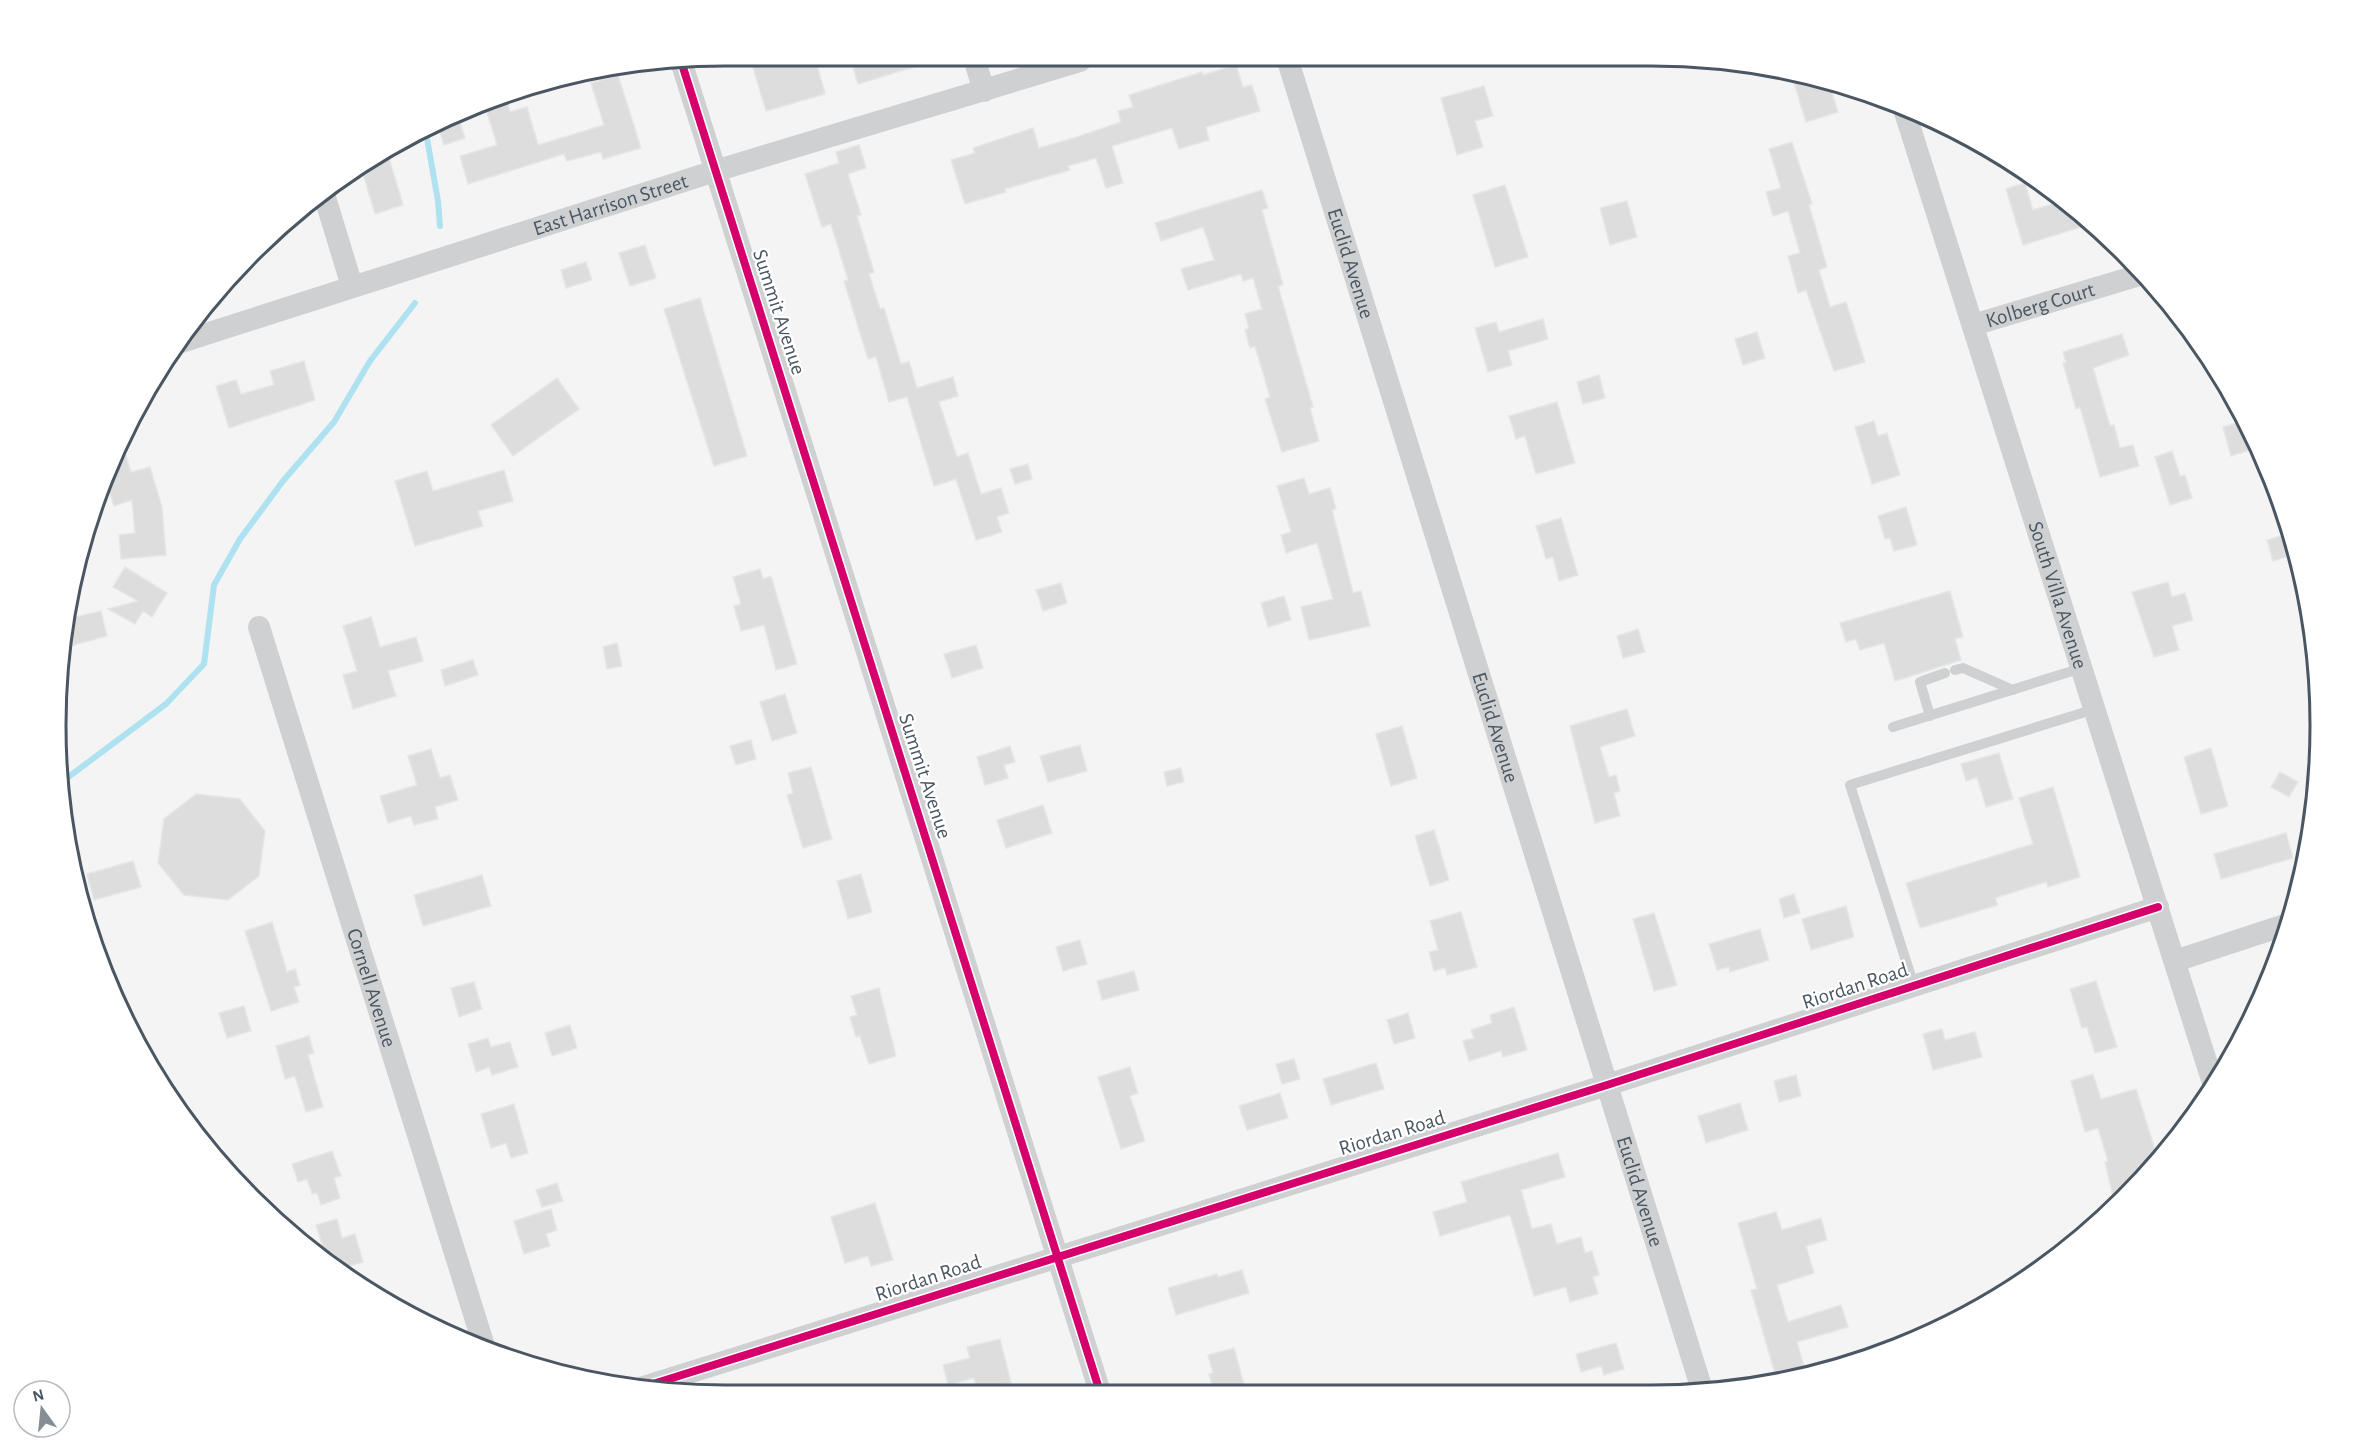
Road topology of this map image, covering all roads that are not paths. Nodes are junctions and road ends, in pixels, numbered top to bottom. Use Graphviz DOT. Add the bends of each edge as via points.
graph roads {
  1 [pos="976,66"];
  2 [pos="1064,66"];
  3 [pos="1290,66"];
  4 [pos="683,67"];
  5 [pos="984,91"];
  6 [pos="1907,118"];
  7 [pos="715,171"];
  8 [pos="326,201"];
  9 [pos="2133,277"];
  10 [pos="352,286"];
  11 [pos="1973,325"];
  12 [pos="192,339"];
  13 [pos="259,627"];
  14 [pos="2082,668"];
  15 [pos="2013,690"];
  16 [pos="2095,709"];
  17 [pos="1930,716"];
  18 [pos="1893,727"];
  19 [pos="2157,908"];
  20 [pos="2278,927"];
  21 [pos="2175,961"];
  22 [pos="1914,986"];
  23 [pos="2210,1074"];
  24 [pos="1606,1085"];
  25 [pos="1058,1256"];
  26 [pos="482,1338"];
  27 [pos="661,1382"];
  28 [pos="1700,1383"];
  29 [pos="1098,1385"];
  1 -- 5 [label="street"];
  2 -- 5 [label="street, East Harrison Street"];
  3 -- 24 [label="street, Euclid Avenue"];
  4 -- 7 [label="street, Summit Avenue"];
  5 -- 7 [label="street, East Harrison Street"];
  6 -- 11 [label="street, South Villa Avenue"];
  7 -- 10 [label="street, East Harrison Street"];
  7 -- 25 [label="street, Summit Avenue"];
  8 -- 10 [label="street"];
  9 -- 11 [label="street, Kolberg Court"];
  10 -- 12 [label="street, East Harrison Street"];
  11 -- 14 [label="street, South Villa Avenue"];
  13 -- 26 [label="street, Cornell Avenue"];
  14 -- 15 [label="lane"];
  14 -- 16 [label="street, South Villa Avenue"];
  15 -- 17 [label="lane"];
  15 -- 17 [label="lane" via="1963,668 1950,671 1920,682"];
  16 -- 19 [label="street, South Villa Avenue"];
  16 -- 22 [label="lane" via="1850,785"];
  17 -- 18 [label="lane"];
  19 -- 21 [label="street, South Villa Avenue"];
  19 -- 22 [label="street, Riordan Road"];
  20 -- 21 [label="street"];
  21 -- 23 [label="street, South Villa Avenue"];
  22 -- 24 [label="street, Riordan Road"];
  24 -- 25 [label="street, Riordan Road"];
  24 -- 28 [label="street, Euclid Avenue"];
  25 -- 27 [label="street, Riordan Road"];
  25 -- 29 [label="street, Summit Avenue"];
}
